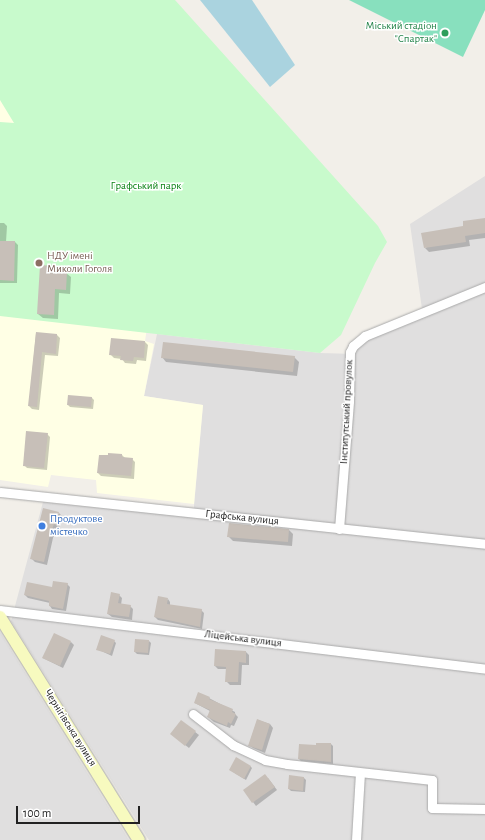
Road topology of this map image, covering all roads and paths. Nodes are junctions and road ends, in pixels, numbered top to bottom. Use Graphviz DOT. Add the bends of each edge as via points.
graph roads {
  1 [pos="485,287"];
  2 [pos="0,492"];
  3 [pos="339,529"];
  4 [pos="485,544"];
  5 [pos="0,610"];
  6 [pos="0,617"];
  7 [pos="485,669"];
  8 [pos="193,714"];
  9 [pos="360,773"];
  10 [pos="485,809"];
  11 [pos="139,840"];
  12 [pos="356,840"];
  1 -- 3 [label="street, Інститутський провулок" via="365,336 353,346 350,352"];
  2 -- 3 [label="street, Графська вулиця"];
  3 -- 4 [label="street, Графська вулиця"];
  5 -- 7 [label="street, Ліцейська вулиця"];
  6 -- 11 [label="street, Чернігівська вулиця"];
  8 -- 9 [label="street" via="233,745 265,760"];
  9 -- 10 [label="street" via="432,780 432,808"];
  9 -- 12 [label="street"];
}
